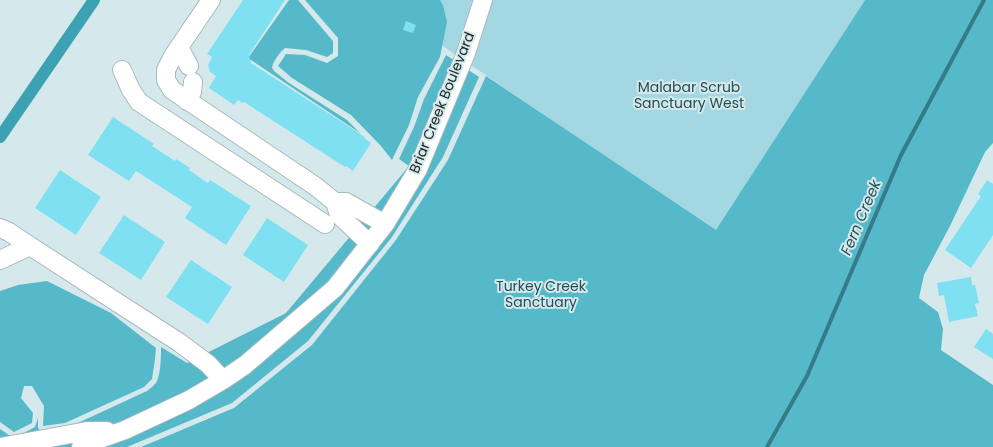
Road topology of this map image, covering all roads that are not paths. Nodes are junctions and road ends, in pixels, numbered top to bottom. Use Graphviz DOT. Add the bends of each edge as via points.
graph roads {
  1 [pos="212,0"];
  2 [pos="483,0"];
  3 [pos="180,47"];
  4 [pos="122,70"];
  5 [pos="187,101"];
  6 [pos="252,144"];
  7 [pos="238,166"];
  8 [pos="335,202"];
  9 [pos="325,224"];
  10 [pos="385,224"];
  11 [pos="0,228"];
  12 [pos="370,244"];
  13 [pos="30,246"];
  14 [pos="0,260"];
  15 [pos="223,380"];
  16 [pos="125,430"];
  17 [pos="1,447"];
  18 [pos="81,447"];
  1 -- 3 [label="street"];
  2 -- 10 [label="street, Briar Creek Boulevard" via="466,53 418,169"];
  3 -- 5 [label="street" via="191,74 192,92"];
  3 -- 5 [label="street" via="166,70 166,80 172,90"];
  4 -- 7 [label="street" via="139,102"];
  5 -- 6 [label="street"];
  6 -- 7 [label="street"];
  6 -- 8 [label="street"];
  7 -- 9 [label="street"];
  8 -- 10 [label="street" via="346,202"];
  8 -- 12 [label="street" via="339,215"];
  10 -- 12 [label="street, Briar Creek Boulevard"];
  11 -- 13 [label="street"];
  12 -- 15 [label="street, Briar Creek Boulevard" via="335,288"];
  13 -- 14 [label="street"];
  13 -- 15 [label="street" via="180,343"];
  15 -- 16 [label="street, Briar Creek Boulevard"];
  16 -- 17 [label="street, Briar Creek Boulevard" via="87,431"];
  16 -- 18 [label="street, Briar Creek Boulevard"];
}
